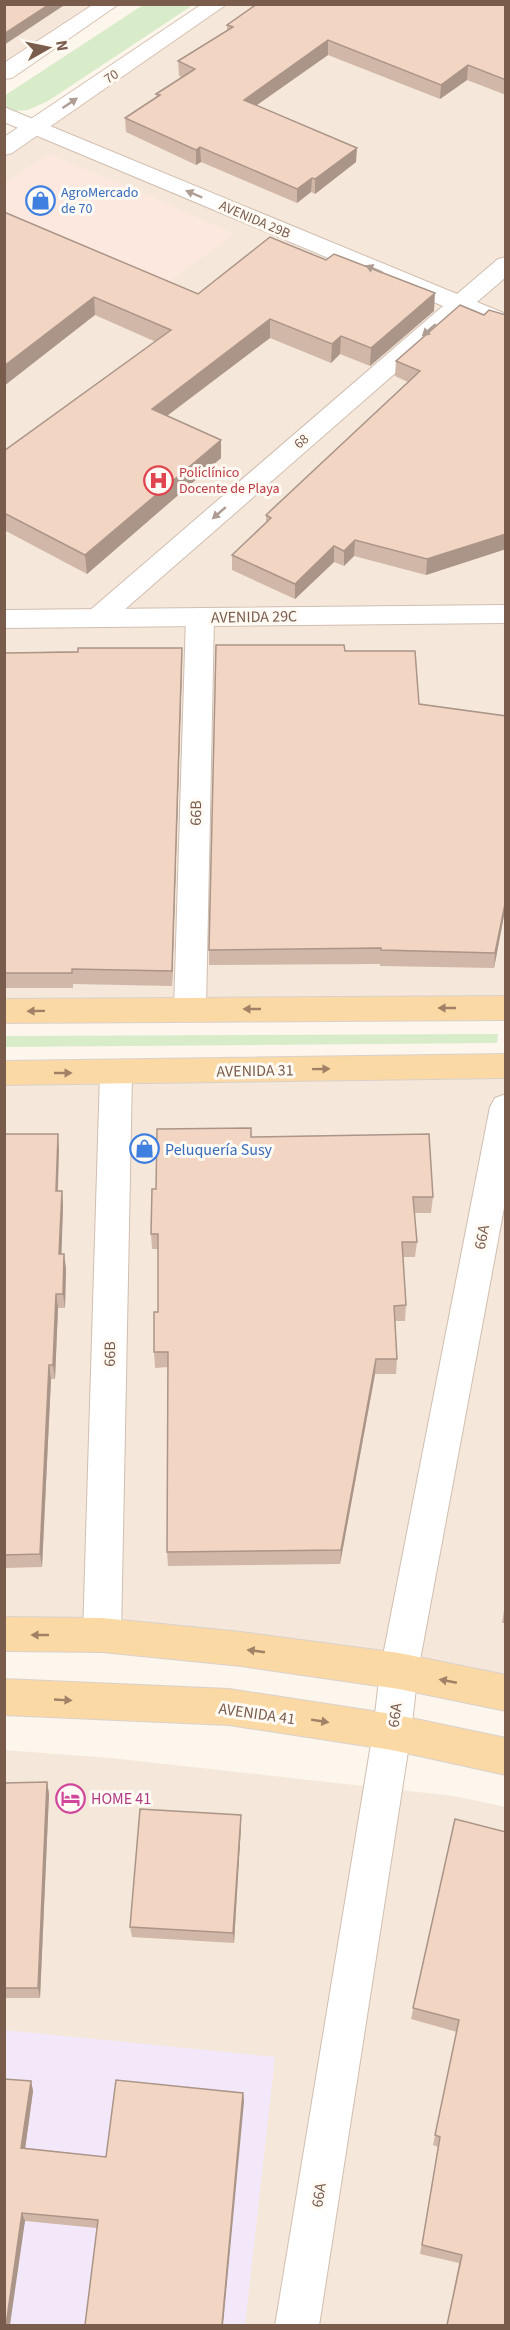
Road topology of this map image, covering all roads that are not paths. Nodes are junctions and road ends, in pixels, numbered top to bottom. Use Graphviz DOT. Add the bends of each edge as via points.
graph roads {
  1 [pos="109,4"];
  2 [pos="217,4"];
  3 [pos="4,73"];
  4 [pos="4,114"];
  5 [pos="34,128"];
  6 [pos="4,148"];
  7 [pos="506,264"];
  8 [pos="459,304"];
  9 [pos="506,323"];
  10 [pos="506,614"];
  11 [pos="12,615"];
  12 [pos="200,617"];
  13 [pos="98,618"];
  14 [pos="506,1008"];
  15 [pos="190,1009"];
  16 [pos="4,1011"];
  17 [pos="506,1066"];
  18 [pos="116,1072"];
  19 [pos="4,1073"];
  20 [pos="506,1107"];
  21 [pos="4,1634"];
  22 [pos="102,1635"];
  23 [pos="399,1671"];
  24 [pos="506,1693"];
  25 [pos="4,1697"];
  26 [pos="392,1732"];
  27 [pos="506,1757"];
  28 [pos="297,2325"];
  1 -- 3 [label="street"];
  5 -- 2 [label="street, 70, one-way"];
  4 -- 5 [label="street, AVENIDA 29B"];
  5 -- 6 [label="street, 70"];
  8 -- 5 [label="street, AVENIDA 29B, one-way"];
  7 -- 8 [label="street, 68"];
  8 -- 9 [label="street, AVENIDA 29B"];
  8 -- 13 [label="street, 68, one-way"];
  10 -- 12 [label="street, AVENIDA 29C"];
  11 -- 13 [label="street, AVENIDA 29C"];
  12 -- 13 [label="street, AVENIDA 29C"];
  12 -- 15 [label="street, 66B"];
  14 -- 15 [label="main road, one-way"];
  15 -- 16 [label="main road, one-way"];
  18 -- 17 [label="main road, AVENIDA 31, one-way"];
  19 -- 18 [label="main road, AVENIDA 31, one-way"];
  18 -- 22 [label="street, 66B"];
  20 -- 23 [label="street, 66A"];
  22 -- 21 [label="main road, one-way"];
  23 -- 22 [label="main road, one-way"];
  24 -- 23 [label="main road, one-way"];
  23 -- 26 [label="street, 66A"];
  25 -- 26 [label="main road, AVENIDA 41, one-way" via="229,1707"];
  26 -- 27 [label="main road, AVENIDA 41"];
  26 -- 28 [label="street, 66A"];
}
